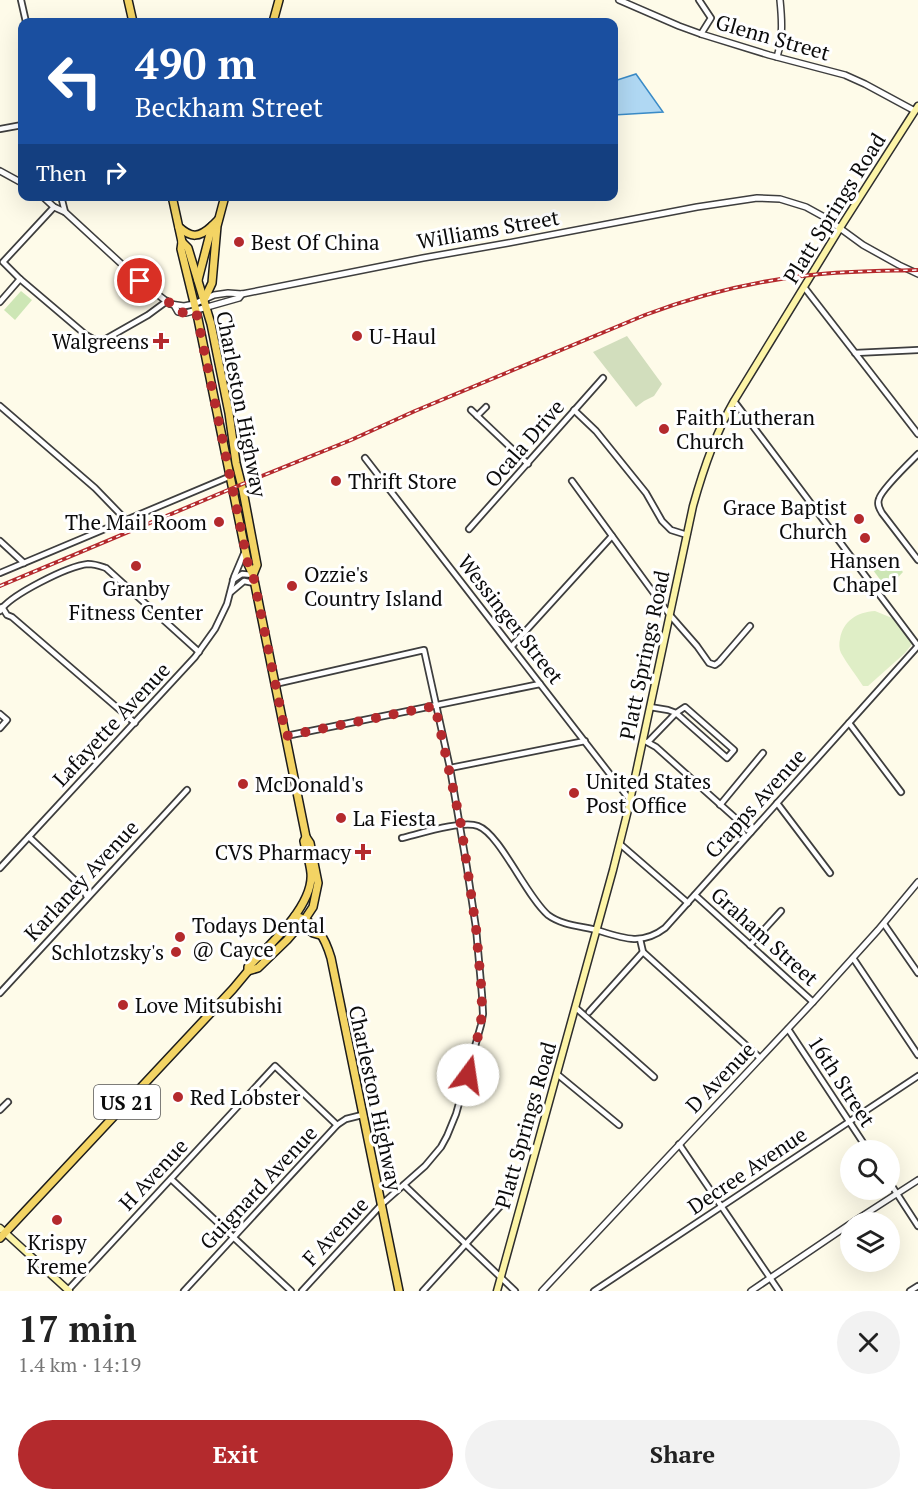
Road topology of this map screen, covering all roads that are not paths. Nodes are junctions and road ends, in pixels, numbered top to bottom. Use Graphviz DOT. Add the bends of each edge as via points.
graph roads {
  1 [pos="21,0"];
  2 [pos="128,0"];
  3 [pos="279,0"];
  4 [pos="619,0"];
  5 [pos="699,0"];
  6 [pos="780,0"];
  7 [pos="25,18"];
  8 [pos="132,18"];
  9 [pos="274,18"];
  10 [pos="701,34"];
  11 [pos="777,57"];
  12 [pos="916,109"];
  13 [pos="18,126"];
  14 [pos="0,129"];
  15 [pos="0,171"];
  16 [pos="18,181"];
  17 [pos="47,201"];
  18 [pos="62,201"];
  19 [pos="173,201"];
  20 [pos="224,201"];
  21 [pos="54,207"];
  22 [pos="64,212"];
  23 [pos="219,218"];
  24 [pos="179,226"];
  25 [pos="212,226"];
  26 [pos="840,228"];
  27 [pos="182,242"];
  28 [pos="918,274"];
  29 [pos="20,279"];
  30 [pos="198,281"];
  31 [pos="803,287"];
  32 [pos="166,301"];
  33 [pos="0,302"];
  34 [pos="208,303"];
  35 [pos="195,307"];
  36 [pos="918,350"];
  37 [pos="855,353"];
  38 [pos="603,378"];
  39 [pos="598,383"];
  40 [pos="604,389"];
  41 [pos="734,401"];
  42 [pos="0,406"];
  43 [pos="486,407"];
  44 [pos="471,410"];
  45 [pos="574,410"];
  46 [pos="477,416"];
  47 [pos="918,434"];
  48 [pos="918,454"];
  49 [pos="365,458"];
  50 [pos="528,464"];
  51 [pos="231,476"];
  52 [pos="572,482"];
  53 [pos="126,520"];
  54 [pos="474,523"];
  55 [pos="481,528"];
  56 [pos="469,529"];
  57 [pos="687,535"];
  58 [pos="612,536"];
  59 [pos="0,541"];
  60 [pos="246,549"];
  61 [pos="918,560"];
  62 [pos="24,563"];
  63 [pos="0,573"];
  64 [pos="254,579"];
  65 [pos="233,580"];
  66 [pos="231,592"];
  67 [pos="1,608"];
  68 [pos="669,614"];
  69 [pos="750,626"];
  70 [pos="512,646"];
  71 [pos="918,646"];
  72 [pos="199,652"];
  73 [pos="275,684"];
  74 [pos="540,684"];
  75 [pos="435,706"];
  76 [pos="650,707"];
  77 [pos="676,713"];
  78 [pos="0,714"];
  79 [pos="135,723"];
  80 [pos="849,723"];
  81 [pos="0,728"];
  82 [pos="286,736"];
  83 [pos="585,741"];
  84 [pos="646,741"];
  85 [pos="763,753"];
  86 [pos="450,768"];
  87 [pos="187,790"];
  88 [pos="901,792"];
  89 [pos="630,800"];
  90 [pos="777,803"];
  91 [pos="720,805"];
  92 [pos="461,825"];
  93 [pos="751,832"];
  94 [pos="29,837"];
  95 [pos="306,837"];
  96 [pos="402,838"];
  97 [pos="620,844"];
  98 [pos="0,868"];
  99 [pos="830,873"];
  100 [pos="918,882"];
  101 [pos="695,895"];
  102 [pos="87,897"];
  103 [pos="688,903"];
  104 [pos="781,911"];
  105 [pos="295,916"];
  106 [pos="302,922"];
  107 [pos="884,924"];
  108 [pos="597,930"];
  109 [pos="640,939"];
  110 [pos="750,945"];
  111 [pos="643,952"];
  112 [pos="853,958"];
  113 [pos="248,970"];
  114 [pos="918,973"];
  115 [pos="0,993"];
  116 [pos="813,1002"];
  117 [pos="576,1008"];
  118 [pos="589,1012"];
  119 [pos="788,1029"];
  120 [pos="918,1055"];
  121 [pos="760,1058"];
  122 [pos="557,1074"];
  123 [pos="918,1076"];
  124 [pos="654,1077"];
  125 [pos="8,1102"];
  126 [pos="0,1110"];
  127 [pos="363,1115"];
  128 [pos="849,1122"];
  129 [pos="337,1125"];
  130 [pos="619,1125"];
  131 [pos="861,1140"];
  132 [pos="679,1143"];
  133 [pos="171,1179"];
  134 [pos="918,1179"];
  135 [pos="404,1185"];
  136 [pos="900,1192"];
  137 [pos="900,1199"];
  138 [pos="888,1200"];
  139 [pos="505,1201"];
  140 [pos="382,1204"];
  141 [pos="722,1206"];
  142 [pos="869,1212"];
  143 [pos="918,1226"];
  144 [pos="840,1231"];
  145 [pos="2,1233"];
  146 [pos="233,1238"];
  147 [pos="466,1245"];
  148 [pos="500,1277"];
  149 [pos="770,1278"];
  150 [pos="918,1286"];
  151 [pos="69,1290"];
  152 [pos="184,1291"];
  153 [pos="291,1291"];
  154 [pos="302,1291"];
  155 [pos="399,1291"];
  156 [pos="423,1291"];
  157 [pos="496,1291"];
  158 [pos="515,1291"];
  159 [pos="542,1291"];
  160 [pos="594,1291"];
  161 [pos="751,1291"];
  162 [pos="779,1291"];
  163 [pos="910,1291"];
  1 -- 7 [label="street"];
  2 -- 8 [label="main road"];
  3 -- 9 [label="main road"];
  4 -- 10 [label="street, Glenn Street"];
  5 -- 10 [label="street" via="711,18"];
  6 -- 11 [label="street" via="783,28"];
  10 -- 11 [label="street, Glenn Street"];
  11 -- 12 [label="street, Glenn Street" via="855,79"];
  12 -- 26 [label="main road, Platt Springs Road"];
  13 -- 14 [label="street"];
  15 -- 16 [label="street"];
  17 -- 21 [label="street"];
  18 -- 22 [label="street"];
  19 -- 24 [label="main road, Charleston Highway / US 21"];
  20 -- 23 [label="main road"];
  21 -- 22 [label="street"];
  21 -- 29 [label="street" via="3,262"];
  22 -- 32 [label="street"];
  23 -- 25 [label="main road"];
  23 -- 34 [label="main road"];
  24 -- 25 [label="main road" via="186,233 199,235"];
  24 -- 27 [label="main road, Charleston Highway / US 21"];
  25 -- 30 [label="main road"];
  26 -- 28 [label="street, Williams Street"];
  26 -- 31 [label="main road, Platt Springs Road"];
  26 -- 34 [label="street, Williams Street" via="796,203 757,198 429,256"];
  27 -- 30 [label="main road, Charleston Highway / US 21" via="188,248"];
  27 -- 35 [label="main road, Charleston Highway / US 21"];
  29 -- 32 [label="street" via="95,340 109,338"];
  29 -- 33 [label="street"];
  30 -- 34 [label="main road, Charleston Highway / US 21"];
  30 -- 35 [label="main road"];
  31 -- 37 [label="street"];
  31 -- 41 [label="main road, Platt Springs Road"];
  32 -- 35 [label="street" via="178,312 186,313"];
  34 -- 35 [label="street, Williams Street"];
  34 -- 64 [label="main road, Charleston Highway / US 21" via="257,565"];
  35 -- 51 [label="main road, Charleston Highway / US 21"];
  36 -- 37 [label="street"];
  37 -- 47 [label="street"];
  38 -- 39 [label="street, Ocala Drive"];
  39 -- 40 [label="street"];
  39 -- 45 [label="street, Ocala Drive"];
  41 -- 57 [label="main road, Platt Springs Road" via="706,465"];
  41 -- 71 [label="street"];
  42 -- 53 [label="street"];
  43 -- 46 [label="street"];
  44 -- 46 [label="street"];
  45 -- 50 [label="street, Ocala Drive"];
  45 -- 57 [label="street" via="646,493 662,521 671,530"];
  46 -- 50 [label="street"];
  48 -- 61 [label="street" via="878,500 882,513"];
  49 -- 70 [label="street, Wessinger Street"];
  50 -- 54 [label="street, Ocala Drive"];
  51 -- 53 [label="street"];
  51 -- 60 [label="main road, Charleston Highway / US 21"];
  52 -- 58 [label="street"];
  53 -- 62 [label="street"];
  54 -- 55 [label="street"];
  54 -- 56 [label="street, Ocala Drive"];
  57 -- 68 [label="main road, Platt Springs Road"];
  58 -- 68 [label="street"];
  58 -- 70 [label="street"];
  59 -- 62 [label="street"];
  60 -- 64 [label="main road, Charleston Highway / US 21"];
  60 -- 65 [label="street, Lafayette Avenue"];
  62 -- 63 [label="street"];
  64 -- 65 [label="street" via="242,574"];
  64 -- 66 [label="street"];
  64 -- 73 [label="main road, Charleston Highway / US 21"];
  65 -- 66 [label="street, Lafayette Avenue"];
  66 -- 72 [label="street, Lafayette Avenue"];
  67 -- 72 [label="street" via="24,590 70,569 97,564 116,576"];
  67 -- 79 [label="street"];
  68 -- 69 [label="street" via="709,663 715,665"];
  68 -- 76 [label="main road, Platt Springs Road"];
  70 -- 74 [label="street, Wessinger Street"];
  71 -- 80 [label="street, Crapps Avenue"];
  72 -- 79 [label="street, Lafayette Avenue"];
  73 -- 75 [label="street, F Avenue" via="424,650"];
  73 -- 82 [label="main road, Charleston Highway / US 21"];
  74 -- 75 [label="street"];
  74 -- 83 [label="street, Wessinger Street"];
  75 -- 82 [label="street"];
  75 -- 86 [label="street, F Avenue"];
  76 -- 77 [label="street"];
  76 -- 84 [label="main road, Platt Springs Road"];
  77 -- 77 [label="street" via="685,707 734,750 727,758"];
  77 -- 84 [label="street"];
  78 -- 81 [label="street" via="7,720"];
  79 -- 94 [label="street, Lafayette Avenue"];
  80 -- 88 [label="street"];
  80 -- 90 [label="street, Crapps Avenue"];
  82 -- 95 [label="main road, Charleston Highway / US 21"];
  83 -- 86 [label="street"];
  83 -- 89 [label="street, Wessinger Street"];
  84 -- 89 [label="main road, Platt Springs Road"];
  84 -- 91 [label="street"];
  85 -- 91 [label="street"];
  86 -- 92 [label="street, F Avenue"];
  87 -- 102 [label="street, Karlaney Avenue"];
  89 -- 97 [label="main road, Platt Springs Road"];
  90 -- 93 [label="street, Crapps Avenue"];
  90 -- 99 [label="street"];
  91 -- 93 [label="street"];
  92 -- 96 [label="street"];
  92 -- 108 [label="street" via="474,825 489,834 547,914"];
  92 -- 135 [label="street, F Avenue" via="483,1014 452,1125 434,1157"];
  93 -- 101 [label="street, Crapps Avenue"];
  94 -- 98 [label="street, Lafayette Avenue"];
  94 -- 102 [label="street" via="82,887"];
  95 -- 105 [label="main road, Charleston Highway / US 21" via="311,875 307,897"];
  95 -- 106 [label="main road, Charleston Highway / US 21" via="318,883 314,906"];
  97 -- 103 [label="street"];
  97 -- 108 [label="main road, Platt Springs Road"];
  100 -- 107 [label="street, D Avenue"];
  101 -- 103 [label="street, Crapps Avenue"];
  101 -- 110 [label="street, Graham Street"];
  102 -- 115 [label="street, Karlaney Avenue"];
  103 -- 109 [label="street, Crapps Avenue" via="659,933"];
  104 -- 110 [label="street"];
  105 -- 106 [label="main road"];
  105 -- 113 [label="main road, Charleston Highway / US 21"];
  106 -- 113 [label="main road, Charleston Highway / US 21" via="258,968"];
  106 -- 127 [label="main road, Charleston Highway" via="313,933 323,936 331,958"];
  107 -- 112 [label="street, D Avenue"];
  107 -- 114 [label="street"];
  108 -- 109 [label="street"];
  108 -- 117 [label="main road, Platt Springs Road"];
  109 -- 111 [label="street"];
  110 -- 116 [label="street, Graham Street"];
  111 -- 118 [label="street"];
  111 -- 121 [label="street"];
  112 -- 116 [label="street, D Avenue"];
  112 -- 120 [label="street"];
  113 -- 145 [label="main road, US 21"];
  116 -- 119 [label="street, D Avenue"];
  117 -- 122 [label="main road, Platt Springs Road"];
  117 -- 124 [label="street"];
  119 -- 121 [label="street, D Avenue"];
  119 -- 128 [label="street, 16th Street"];
  121 -- 132 [label="street, D Avenue"];
  122 -- 130 [label="street"];
  122 -- 148 [label="main road, Platt Springs Road"];
  123 -- 128 [label="street, Decree Avenue"];
  125 -- 126 [label="street"];
  127 -- 129 [label="street, Guignard Avenue"];
  127 -- 140 [label="main road, Charleston Highway"];
  128 -- 131 [label="street, 16th Street"];
  128 -- 141 [label="street, Decree Avenue"];
  129 -- 133 [label="street, H Avenue" via="275,1066"];
  129 -- 146 [label="street, Guignard Avenue"];
  132 -- 141 [label="street"];
  132 -- 159 [label="street, D Avenue"];
  133 -- 146 [label="street"];
  133 -- 151 [label="street, H Avenue"];
  134 -- 136 [label="street"];
  135 -- 140 [label="street, F Avenue"];
  135 -- 147 [label="street"];
  137 -- 143 [label="street"];
  138 -- 142 [label="street"];
  139 -- 147 [label="street"];
  140 -- 154 [label="street, F Avenue"];
  140 -- 155 [label="main road, Charleston Highway"];
  141 -- 149 [label="street"];
  141 -- 160 [label="street, Decree Avenue"];
  144 -- 149 [label="street"];
  145 -- 151 [label="main road"];
  146 -- 152 [label="street, Guignard Avenue"];
  146 -- 153 [label="street"];
  147 -- 148 [label="street"];
  147 -- 156 [label="street"];
  148 -- 157 [label="main road, Platt Springs Road"];
  148 -- 158 [label="street"];
  149 -- 161 [label="street"];
  149 -- 162 [label="street"];
  150 -- 163 [label="street"];
}
